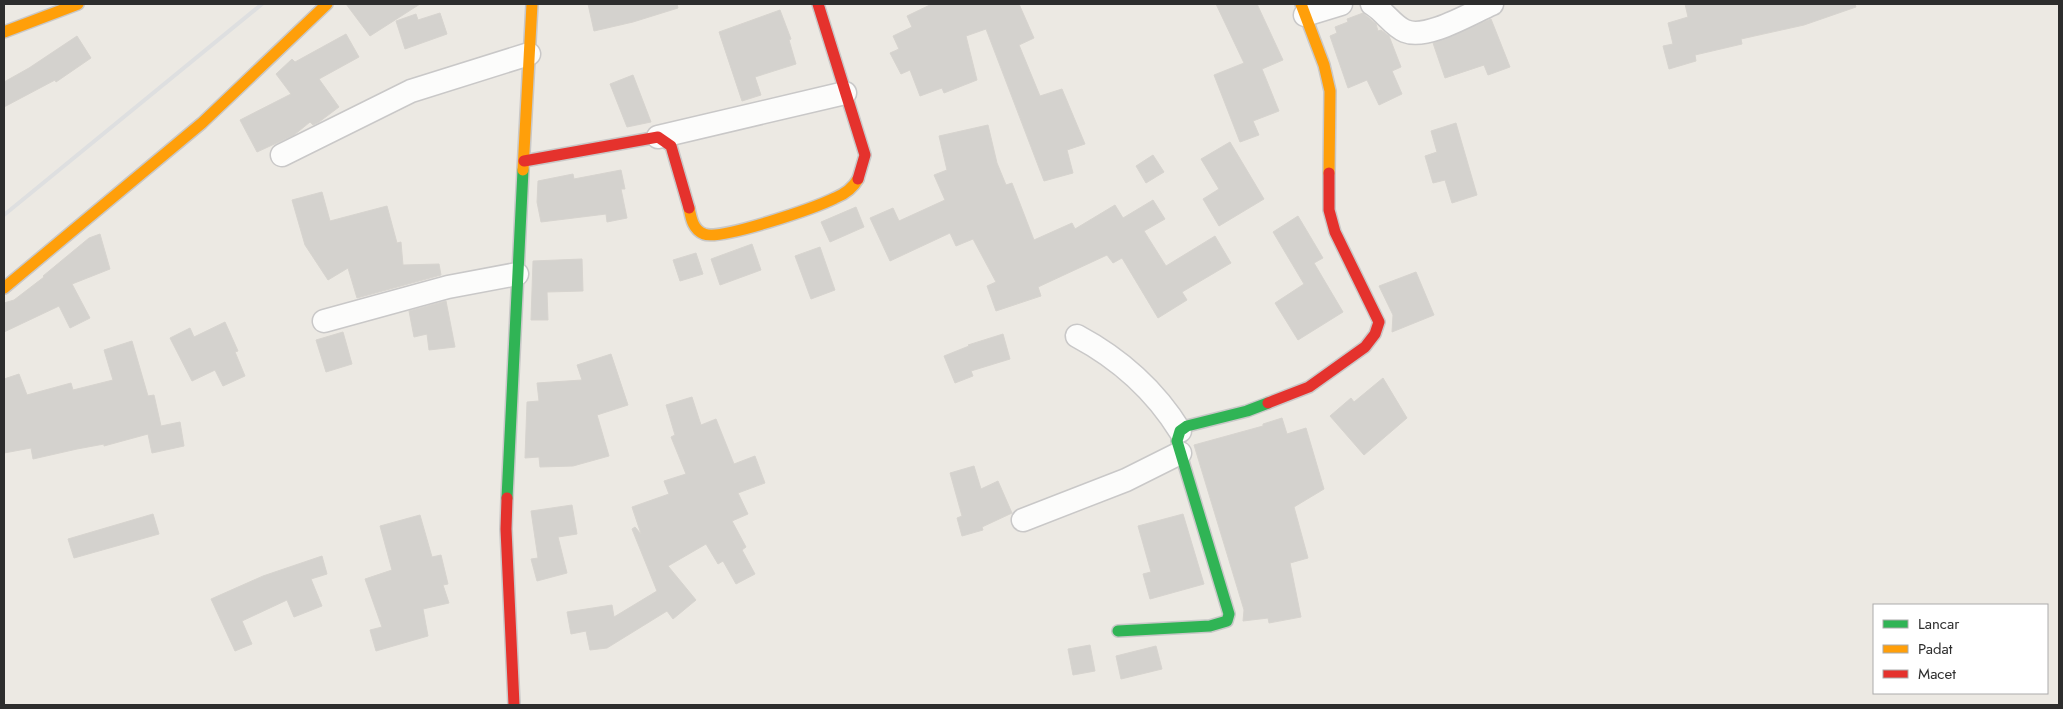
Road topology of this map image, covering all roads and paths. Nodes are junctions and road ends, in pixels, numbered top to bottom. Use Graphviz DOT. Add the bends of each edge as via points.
graph roads {
  1 [pos="78,4"];
  2 [pos="327,4"];
  3 [pos="532,4"];
  4 [pos="818,4"];
  5 [pos="1340,4"];
  6 [pos="1372,4"];
  7 [pos="1492,4"];
  8 [pos="1303,9"];
  9 [pos="4,32"];
  10 [pos="529,54"];
  11 [pos="846,93"];
  12 [pos="658,137"];
  13 [pos="282,155"];
  14 [pos="524,160"];
  15 [pos="517,274"];
  16 [pos="4,288"];
  17 [pos="324,321"];
  18 [pos="1077,336"];
  19 [pos="1180,442"];
  20 [pos="1024,520"];
  21 [pos="1118,631"];
  22 [pos="514,705"];
  1 -- 9 [label="main road"];
  2 -- 16 [label="main road" via="202,123"];
  3 -- 10 [label="main road"];
  4 -- 11 [label="main road"];
  5 -- 8 [label="street"];
  6 -- 7 [label="street" via="1404,31 1416,34 1433,30"];
  8 -- 19 [label="main road" via="1330,91 1329,210 1335,232 1379,322 1365,347 1309,387 1247,411 1187,426"];
  10 -- 13 [label="street" via="412,91"];
  10 -- 14 [label="main road"];
  11 -- 12 [label="street"];
  11 -- 12 [label="main road" via="865,155 864,170 858,183 834,199 714,236 704,235 693,223 671,146"];
  12 -- 14 [label="main road"];
  14 -- 15 [label="main road"];
  15 -- 17 [label="street" via="448,287"];
  15 -- 22 [label="main road" via="506,529"];
  18 -- 19 [label="street" via="1125,366 1164,406"];
  19 -- 20 [label="street" via="1126,480"];
  19 -- 21 [label="main road" via="1229,614 1228,621 1210,626"];
}
